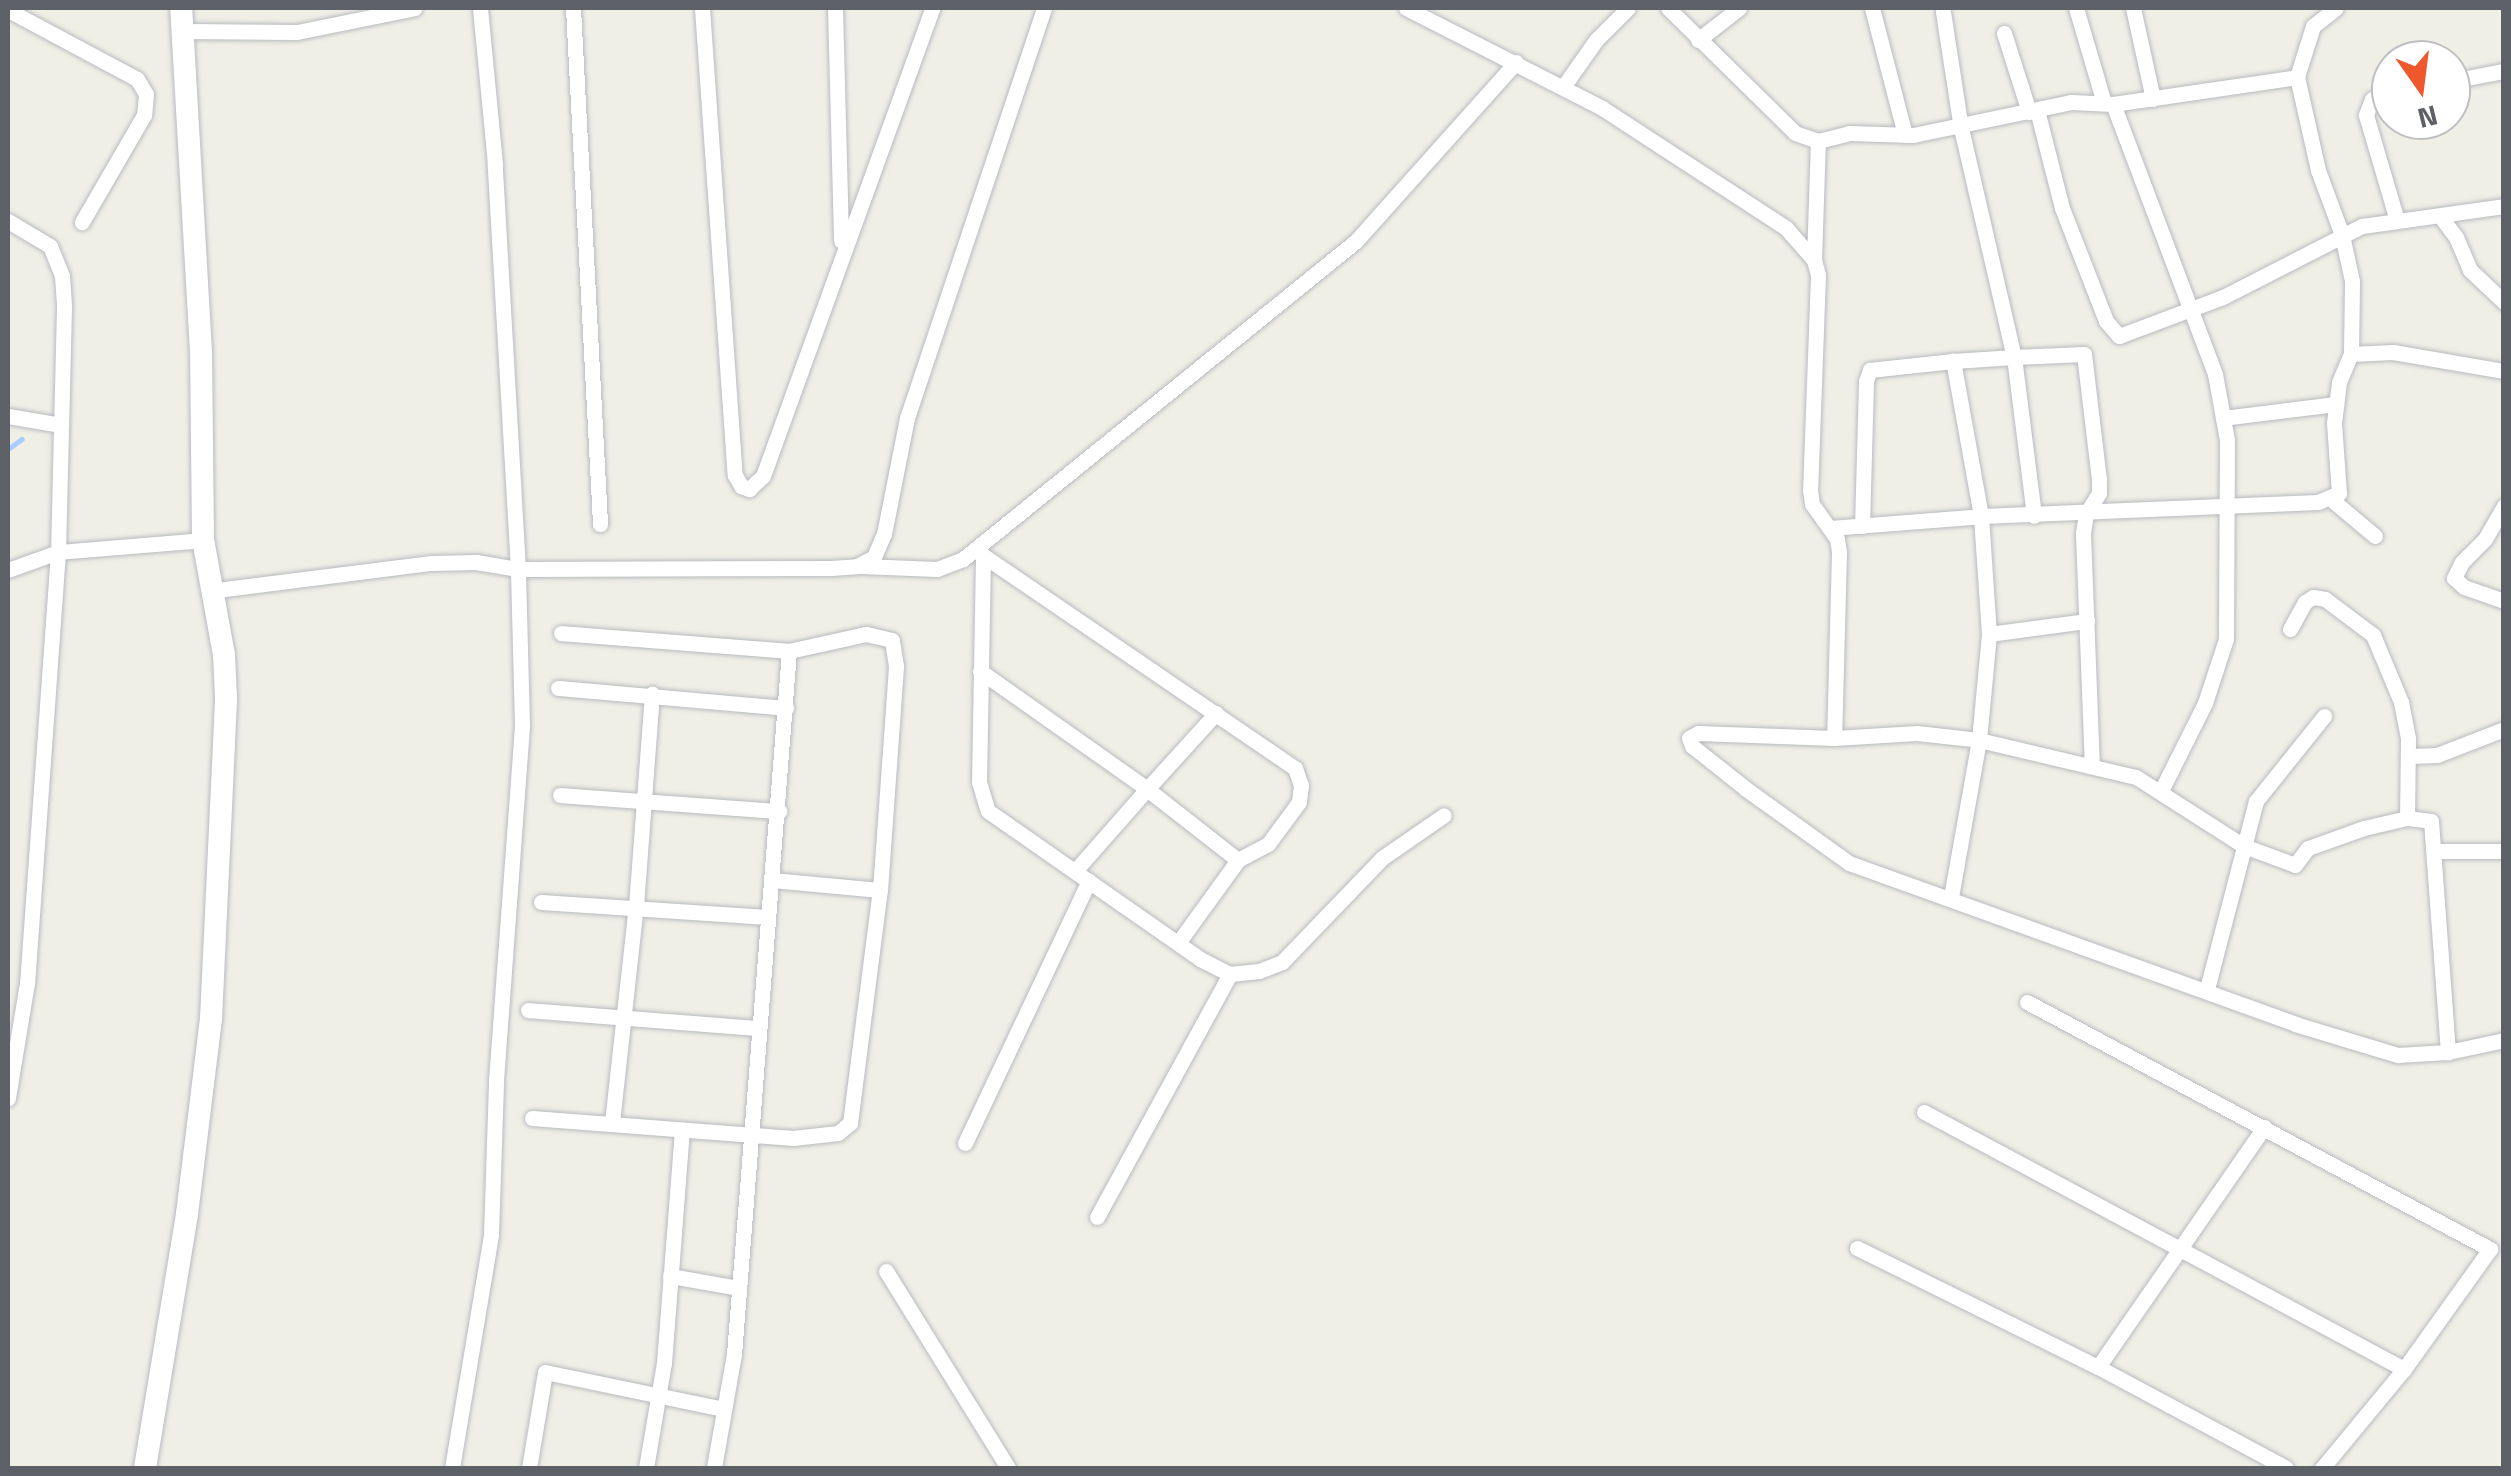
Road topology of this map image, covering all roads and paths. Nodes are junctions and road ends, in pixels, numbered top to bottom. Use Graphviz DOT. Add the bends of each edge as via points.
graph roads {
  1 [pos="415,8"];
  2 [pos="480,8"];
  3 [pos="572,8"];
  4 [pos="702,8"];
  5 [pos="835,8"];
  6 [pos="932,8"];
  7 [pos="1044,8"];
  8 [pos="1406,8"];
  9 [pos="1628,8"];
  10 [pos="1668,8"];
  11 [pos="1739,8"];
  12 [pos="1872,8"];
  13 [pos="2076,8"];
  14 [pos="2133,8"];
  15 [pos="2336,8"];
  16 [pos="8,10"];
  17 [pos="1943,12"];
  18 [pos="182,19"];
  19 [pos="2004,33"];
  20 [pos="1698,40"];
  21 [pos="1516,62"];
  22 [pos="2504,71"];
  23 [pos="2297,76"];
  24 [pos="2471,77"];
  25 [pos="1563,86"];
  26 [pos="2153,99"];
  27 [pos="2371,102"];
  28 [pos="2109,103"];
  29 [pos="2033,111"];
  30 [pos="1960,128"];
  31 [pos="2371,131"];
  32 [pos="1905,135"];
  33 [pos="2374,140"];
  34 [pos="1818,142"];
  35 [pos="2504,206"];
  36 [pos="2440,216"];
  37 [pos="8,220"];
  38 [pos="2398,220"];
  39 [pos="82,222"];
  40 [pos="2342,234"];
  41 [pos="841,250"];
  42 [pos="1814,260"];
  43 [pos="2504,302"];
  44 [pos="2192,310"];
  45 [pos="2351,354"];
  46 [pos="2014,357"];
  47 [pos="1953,361"];
  48 [pos="2504,371"];
  49 [pos="2336,404"];
  50 [pos="8,416"];
  51 [pos="2223,418"];
  52 [pos="61,426"];
  53 [pos="2332,500"];
  54 [pos="2229,504"];
  55 [pos="2504,506"];
  56 [pos="2086,514"];
  57 [pos="1981,516"];
  58 [pos="2034,516"];
  59 [pos="600,524"];
  60 [pos="1862,526"];
  61 [pos="1830,528"];
  62 [pos="2374,536"];
  63 [pos="202,540"];
  64 [pos="58,552"];
  65 [pos="979,552"];
  66 [pos="857,566"];
  67 [pos="518,569"];
  68 [pos="8,570"];
  69 [pos="209,591"];
  70 [pos="2504,601"];
  71 [pos="2087,621"];
  72 [pos="2290,629"];
  73 [pos="561,633"];
  74 [pos="1989,634"];
  75 [pos="789,651"];
  76 [pos="980,671"];
  77 [pos="558,688"];
  78 [pos="652,694"];
  79 [pos="786,708"];
  80 [pos="1216,713"];
  81 [pos="2324,716"];
  82 [pos="2504,729"];
  83 [pos="1834,738"];
  84 [pos="1980,740"];
  85 [pos="2410,756"];
  86 [pos="2092,765"];
  87 [pos="1147,788"];
  88 [pos="2161,791"];
  89 [pos="560,794"];
  90 [pos="645,801"];
  91 [pos="779,811"];
  92 [pos="1444,815"];
  93 [pos="2407,818"];
  94 [pos="2244,846"];
  95 [pos="2436,851"];
  96 [pos="2504,851"];
  97 [pos="1238,860"];
  98 [pos="1082,876"];
  99 [pos="772,880"];
  100 [pos="880,890"];
  101 [pos="1951,898"];
  102 [pos="541,902"];
  103 [pos="636,906"];
  104 [pos="768,918"];
  105 [pos="1178,943"];
  106 [pos="1230,974"];
  107 [pos="2208,989"];
  108 [pos="2027,1002"];
  109 [pos="528,1010"];
  110 [pos="625,1014"];
  111 [pos="758,1028"];
  112 [pos="2504,1040"];
  113 [pos="2448,1052"];
  114 [pos="8,1098"];
  115 [pos="1924,1112"];
  116 [pos="532,1118"];
  117 [pos="612,1122"];
  118 [pos="2264,1127"];
  119 [pos="682,1130"];
  120 [pos="750,1135"];
  121 [pos="966,1144"];
  122 [pos="1097,1217"];
  123 [pos="1857,1248"];
  124 [pos="2179,1251"];
  125 [pos="886,1271"];
  126 [pos="670,1276"];
  127 [pos="739,1288"];
  128 [pos="2098,1367"];
  129 [pos="2404,1369"];
  130 [pos="658,1393"];
  131 [pos="724,1409"];
  132 [pos="145,1468"];
  133 [pos="452,1468"];
  134 [pos="528,1468"];
  135 [pos="646,1468"];
  136 [pos="714,1468"];
  137 [pos="1008,1468"];
  138 [pos="2286,1468"];
  139 [pos="2322,1468"];
  1 -- 18 [label="street" via="297,32"];
  2 -- 67 [label="street"];
  3 -- 59 [label="street"];
  4 -- 41 [label="street" via="735,475 741,486 749,489 764,476"];
  5 -- 41 [label="street"];
  6 -- 41 [label="street"];
  7 -- 66 [label="street" via="908,418 884,534 874,557"];
  8 -- 21 [label="street"];
  9 -- 25 [label="street"];
  10 -- 20 [label="street"];
  11 -- 20 [label="street"];
  12 -- 32 [label="street"];
  13 -- 28 [label="street"];
  14 -- 26 [label="street"];
  15 -- 23 [label="street" via="2313,26"];
  16 -- 39 [label="street" via="137,79 146,94 144,115"];
  17 -- 30 [label="street"];
  18 -- 63 [label="street" via="201,352"];
  19 -- 29 [label="street"];
  20 -- 34 [label="street" via="1795,133"];
  21 -- 25 [label="street"];
  21 -- 65 [label="street" via="1356,242"];
  22 -- 24 [label="street"];
  23 -- 26 [label="street"];
  23 -- 40 [label="street" via="2318,170"];
  25 -- 42 [label="street" via="1786,228"];
  26 -- 28 [label="street"];
  27 -- 31 [label="street"];
  28 -- 29 [label="street"];
  28 -- 44 [label="street"];
  29 -- 30 [label="street"];
  29 -- 44 [label="street" via="2062,208 2111,330 2130,335"];
  30 -- 32 [label="street"];
  30 -- 46 [label="street"];
  32 -- 34 [label="street" via="1849,134"];
  33 -- 38 [label="street"];
  34 -- 42 [label="street"];
  35 -- 36 [label="street"];
  36 -- 38 [label="street"];
  36 -- 43 [label="street" via="2470,270"];
  37 -- 52 [label="street" via="50,246 58,260 64,307"];
  38 -- 40 [label="street"];
  40 -- 44 [label="street"];
  40 -- 45 [label="street" via="2352,281"];
  42 -- 61 [label="street" via="1810,490 1818,517"];
  44 -- 51 [label="street"];
  45 -- 48 [label="street" via="2393,352"];
  45 -- 49 [label="street"];
  46 -- 47 [label="street"];
  46 -- 56 [label="street" via="2084,354 2099,479"];
  46 -- 58 [label="street"];
  47 -- 57 [label="street"];
  47 -- 60 [label="street" via="1870,370"];
  49 -- 51 [label="street"];
  49 -- 53 [label="street" via="2342,485"];
  50 -- 52 [label="street"];
  51 -- 54 [label="street"];
  52 -- 64 [label="street"];
  53 -- 54 [label="street"];
  53 -- 62 [label="street"];
  54 -- 56 [label="street"];
  54 -- 88 [label="street" via="2226,639"];
  55 -- 70 [label="street" via="2454,578"];
  56 -- 58 [label="street"];
  56 -- 71 [label="street"];
  57 -- 58 [label="street"];
  57 -- 60 [label="street"];
  57 -- 74 [label="street"];
  60 -- 61 [label="street"];
  61 -- 83 [label="street" via="1839,552"];
  63 -- 64 [label="street"];
  63 -- 69 [label="street"];
  64 -- 68 [label="street"];
  64 -- 114 [label="street" via="27,983"];
  65 -- 66 [label="street" via="937,569"];
  65 -- 76 [label="street"];
  65 -- 80 [label="street"];
  66 -- 67 [label="street"];
  67 -- 69 [label="street" via="430,563"];
  67 -- 133 [label="street" via="522,725 491,1234"];
  69 -- 132 [label="street" via="226,697 211,1019"];
  71 -- 74 [label="street"];
  71 -- 86 [label="street"];
  72 -- 85 [label="street" via="2313,597 2373,634 2401,702"];
  73 -- 75 [label="street"];
  74 -- 84 [label="street"];
  75 -- 79 [label="street"];
  75 -- 100 [label="street" via="866,634 892,640 896,666"];
  76 -- 87 [label="street"];
  76 -- 98 [label="street" via="982,800 988,811"];
  77 -- 78 [label="street"];
  78 -- 79 [label="street"];
  78 -- 90 [label="street"];
  79 -- 91 [label="street"];
  80 -- 87 [label="street"];
  80 -- 97 [label="street" via="1295,768 1301,785 1299,802 1268,844"];
  81 -- 94 [label="street" via="2256,801"];
  82 -- 85 [label="street" via="2436,755"];
  83 -- 84 [label="street" via="1918,733"];
  83 -- 101 [label="street" via="1690,738 1746,789 1849,862"];
  84 -- 86 [label="street"];
  84 -- 101 [label="street"];
  85 -- 93 [label="street"];
  86 -- 88 [label="street"];
  87 -- 97 [label="street"];
  87 -- 98 [label="street"];
  88 -- 94 [label="street"];
  89 -- 90 [label="street"];
  90 -- 91 [label="street"];
  90 -- 103 [label="street"];
  91 -- 99 [label="street"];
  92 -- 106 [label="street" via="1382,858 1282,962"];
  93 -- 94 [label="street" via="2308,848 2296,865"];
  93 -- 95 [label="street" via="2431,821"];
  94 -- 107 [label="street"];
  95 -- 96 [label="street"];
  95 -- 113 [label="street"];
  97 -- 105 [label="street"];
  98 -- 105 [label="street"];
  98 -- 121 [label="street"];
  99 -- 100 [label="street"];
  99 -- 104 [label="street"];
  100 -- 120 [label="street" via="850,1123 830,1135"];
  101 -- 107 [label="street"];
  102 -- 103 [label="street"];
  103 -- 104 [label="street"];
  103 -- 110 [label="street"];
  104 -- 111 [label="street"];
  105 -- 106 [label="street"];
  106 -- 122 [label="street"];
  107 -- 113 [label="street" via="2398,1055"];
  108 -- 118 [label="street"];
  109 -- 110 [label="street"];
  110 -- 111 [label="street"];
  110 -- 117 [label="street"];
  111 -- 120 [label="street"];
  112 -- 113 [label="street"];
  115 -- 124 [label="street"];
  116 -- 117 [label="street"];
  117 -- 119 [label="street"];
  118 -- 124 [label="street"];
  118 -- 129 [label="street" via="2490,1249"];
  119 -- 120 [label="street"];
  119 -- 126 [label="street"];
  120 -- 127 [label="street"];
  123 -- 128 [label="street"];
  124 -- 128 [label="street"];
  124 -- 129 [label="street"];
  125 -- 137 [label="street"];
  126 -- 127 [label="street"];
  126 -- 130 [label="street"];
  127 -- 131 [label="street"];
  128 -- 138 [label="street"];
  129 -- 139 [label="street"];
  130 -- 131 [label="street"];
  130 -- 134 [label="street" via="545,1372"];
  130 -- 135 [label="street"];
  131 -- 136 [label="street"];
}
